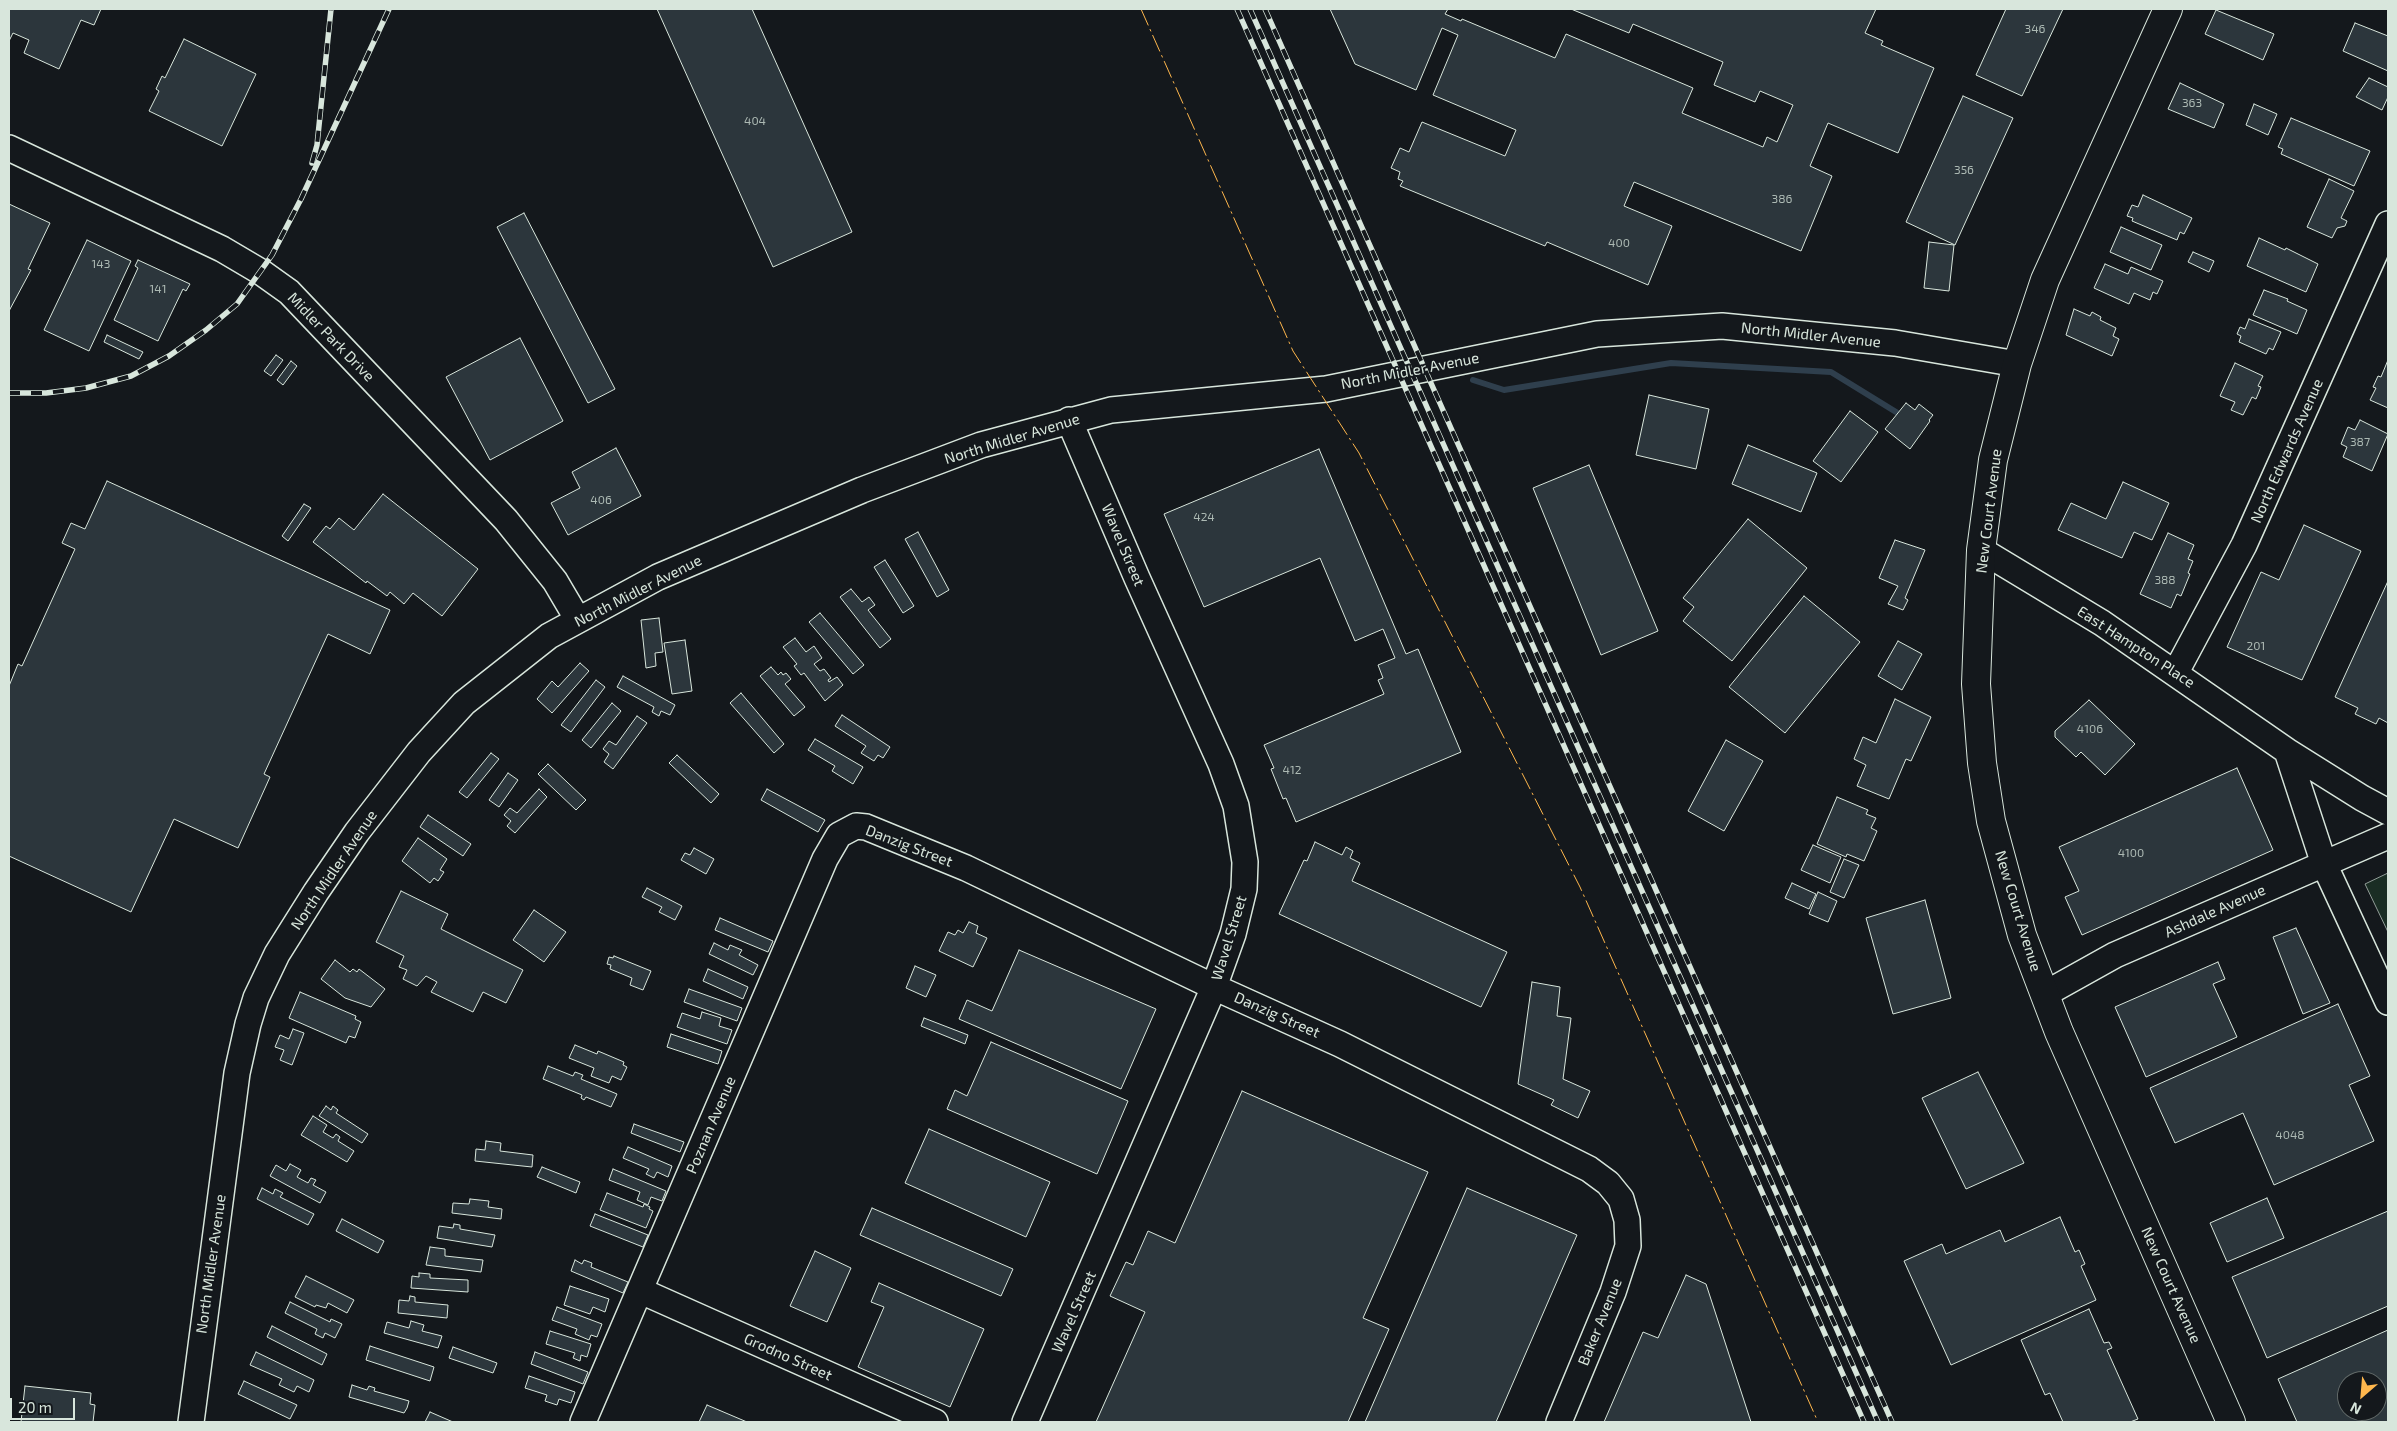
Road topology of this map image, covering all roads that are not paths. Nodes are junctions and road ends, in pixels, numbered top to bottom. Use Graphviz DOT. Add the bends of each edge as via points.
graph roads {
  1 [pos="2168,9"];
  2 [pos="9,148"];
  3 [pos="2388,224"];
  4 [pos="2017,364"];
  5 [pos="1069,420"];
  6 [pos="1981,550"];
  7 [pos="578,620"];
  8 [pos="2176,672"];
  9 [pos="2288,751"];
  10 [pos="2388,812"];
  11 [pos="845,831"];
  12 [pos="2388,836"];
  13 [pos="2324,864"];
  14 [pos="1214,987"];
  15 [pos="2045,994"];
  16 [pos="2388,1002"];
  17 [pos="1628,1220"];
  18 [pos="641,1291"];
  19 [pos="191,1422"];
  20 [pos="583,1422"];
  21 [pos="935,1422"];
  22 [pos="1025,1422"];
  23 [pos="1559,1422"];
  24 [pos="2231,1422"];
  1 -- 4 [label="main road" via="2045,280"];
  2 -- 7 [label="street, Midler Park Drive" via="222,248 289,292 506,520 555,581"];
  3 -- 8 [label="street, North Edwards Avenue" via="2244,545"];
  4 -- 5 [label="street, North Midler Avenue" via="1895,343 1713,327 1596,334 1326,388 1111,410"];
  4 -- 6 [label="main road, New Court Avenue" via="1993,460"];
  5 -- 7 [label="street, North Midler Avenue" via="981,445 862,490 658,577"];
  5 -- 14 [label="street, Wavel Street" via="1221,764 1236,806 1245,862 1244,889 1233,934"];
  6 -- 8 [label="street, East Hampton Place"];
  6 -- 15 [label="main road, New Court Avenue" via="1976,684 1982,763 1991,820 2022,935"];
  7 -- 19 [label="street, North Midler Avenue" via="549,636 464,704 420,752 357,832 316,892 265,980 248,1024 237,1073"];
  8 -- 9 [label="street, East Hampton Place"];
  9 -- 10 [label="street, East Hampton Place"];
  9 -- 13 [label="street"];
  11 -- 14 [label="street, Danzig Street" via="856,826 866,827 966,868"];
  11 -- 18 [label="street, Poznan Avenue" via="824,859"];
  12 -- 13 [label="street, Ashdale Avenue"];
  13 -- 15 [label="street, Ashdale Avenue" via="2115,955"];
  13 -- 16 [label="street"];
  14 -- 17 [label="street, Danzig Street" via="1340,1044 1589,1169 1608,1183 1621,1199"];
  14 -- 22 [label="street, Wavel Street"];
  15 -- 24 [label="main road, New Court Avenue"];
  17 -- 23 [label="street, Baker Avenue" via="1628,1246 1614,1292"];
  18 -- 20 [label="street, Poznan Avenue"];
  18 -- 21 [label="street, Grodno Street"];
}
